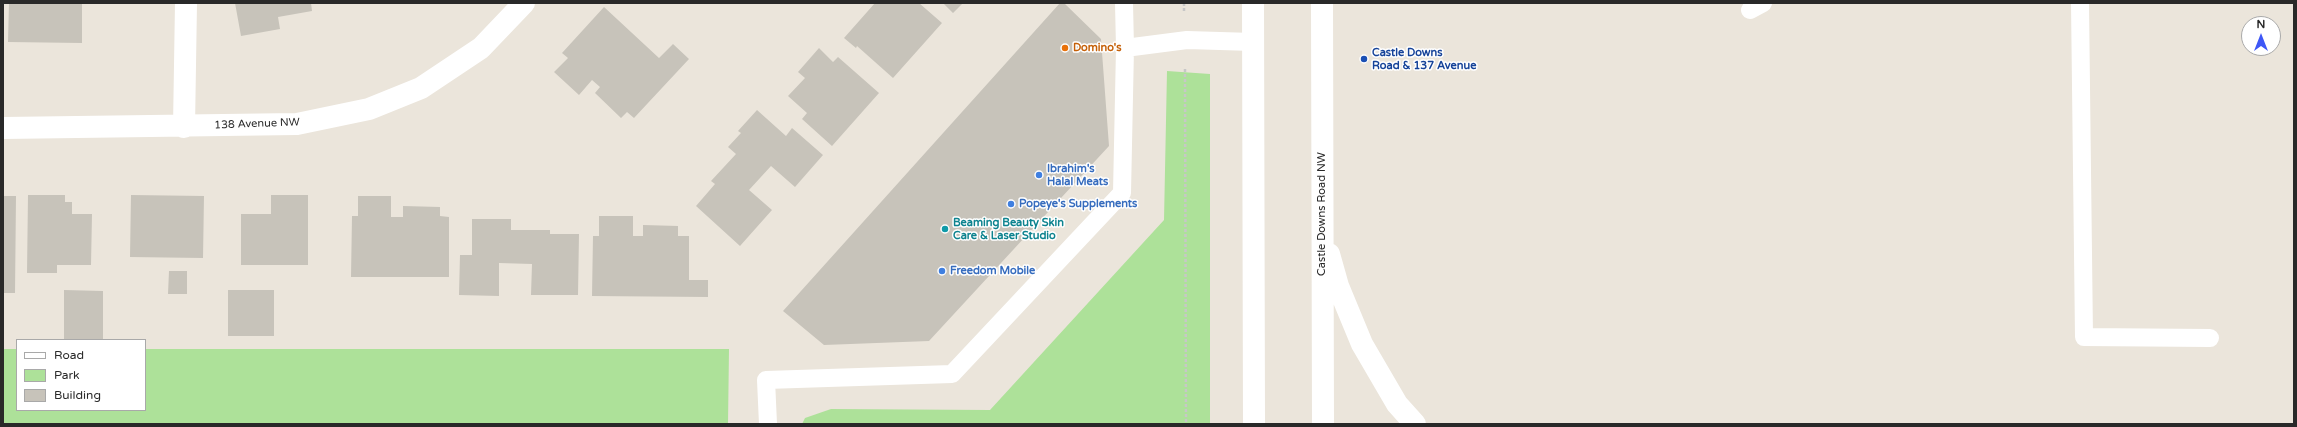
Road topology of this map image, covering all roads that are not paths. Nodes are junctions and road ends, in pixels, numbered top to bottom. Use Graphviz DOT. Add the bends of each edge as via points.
graph roads {
  1 [pos="186,3"];
  2 [pos="524,3"];
  3 [pos="1124,3"];
  4 [pos="1253,3"];
  5 [pos="1322,3"];
  6 [pos="2080,3"];
  7 [pos="1254,42"];
  8 [pos="1125,48"];
  9 [pos="184,127"];
  10 [pos="3,128"];
  11 [pos="1321,226"];
  12 [pos="2210,338"];
  13 [pos="768,424"];
  14 [pos="1254,424"];
  15 [pos="1323,424"];
  16 [pos="1415,424"];
  1 -- 9 [label="main road"];
  2 -- 9 [label="main road, 138 Avenue NW" via="480,48 421,88 369,109 297,124"];
  3 -- 8 [label="lane"];
  4 -- 7 [label="main road"];
  5 -- 11 [label="main road, Castle Downs Road NW"];
  6 -- 12 [label="lane" via="2084,337"];
  7 -- 8 [label="lane" via="1187,40"];
  7 -- 14 [label="main road"];
  8 -- 13 [label="lane" via="1122,193 952,374 766,380"];
  9 -- 10 [label="main road, 138 Avenue NW"];
  11 -- 15 [label="main road, Castle Downs Road NW"];
  11 -- 16 [label="main road" via="1338,286 1362,344 1397,404"];
}
